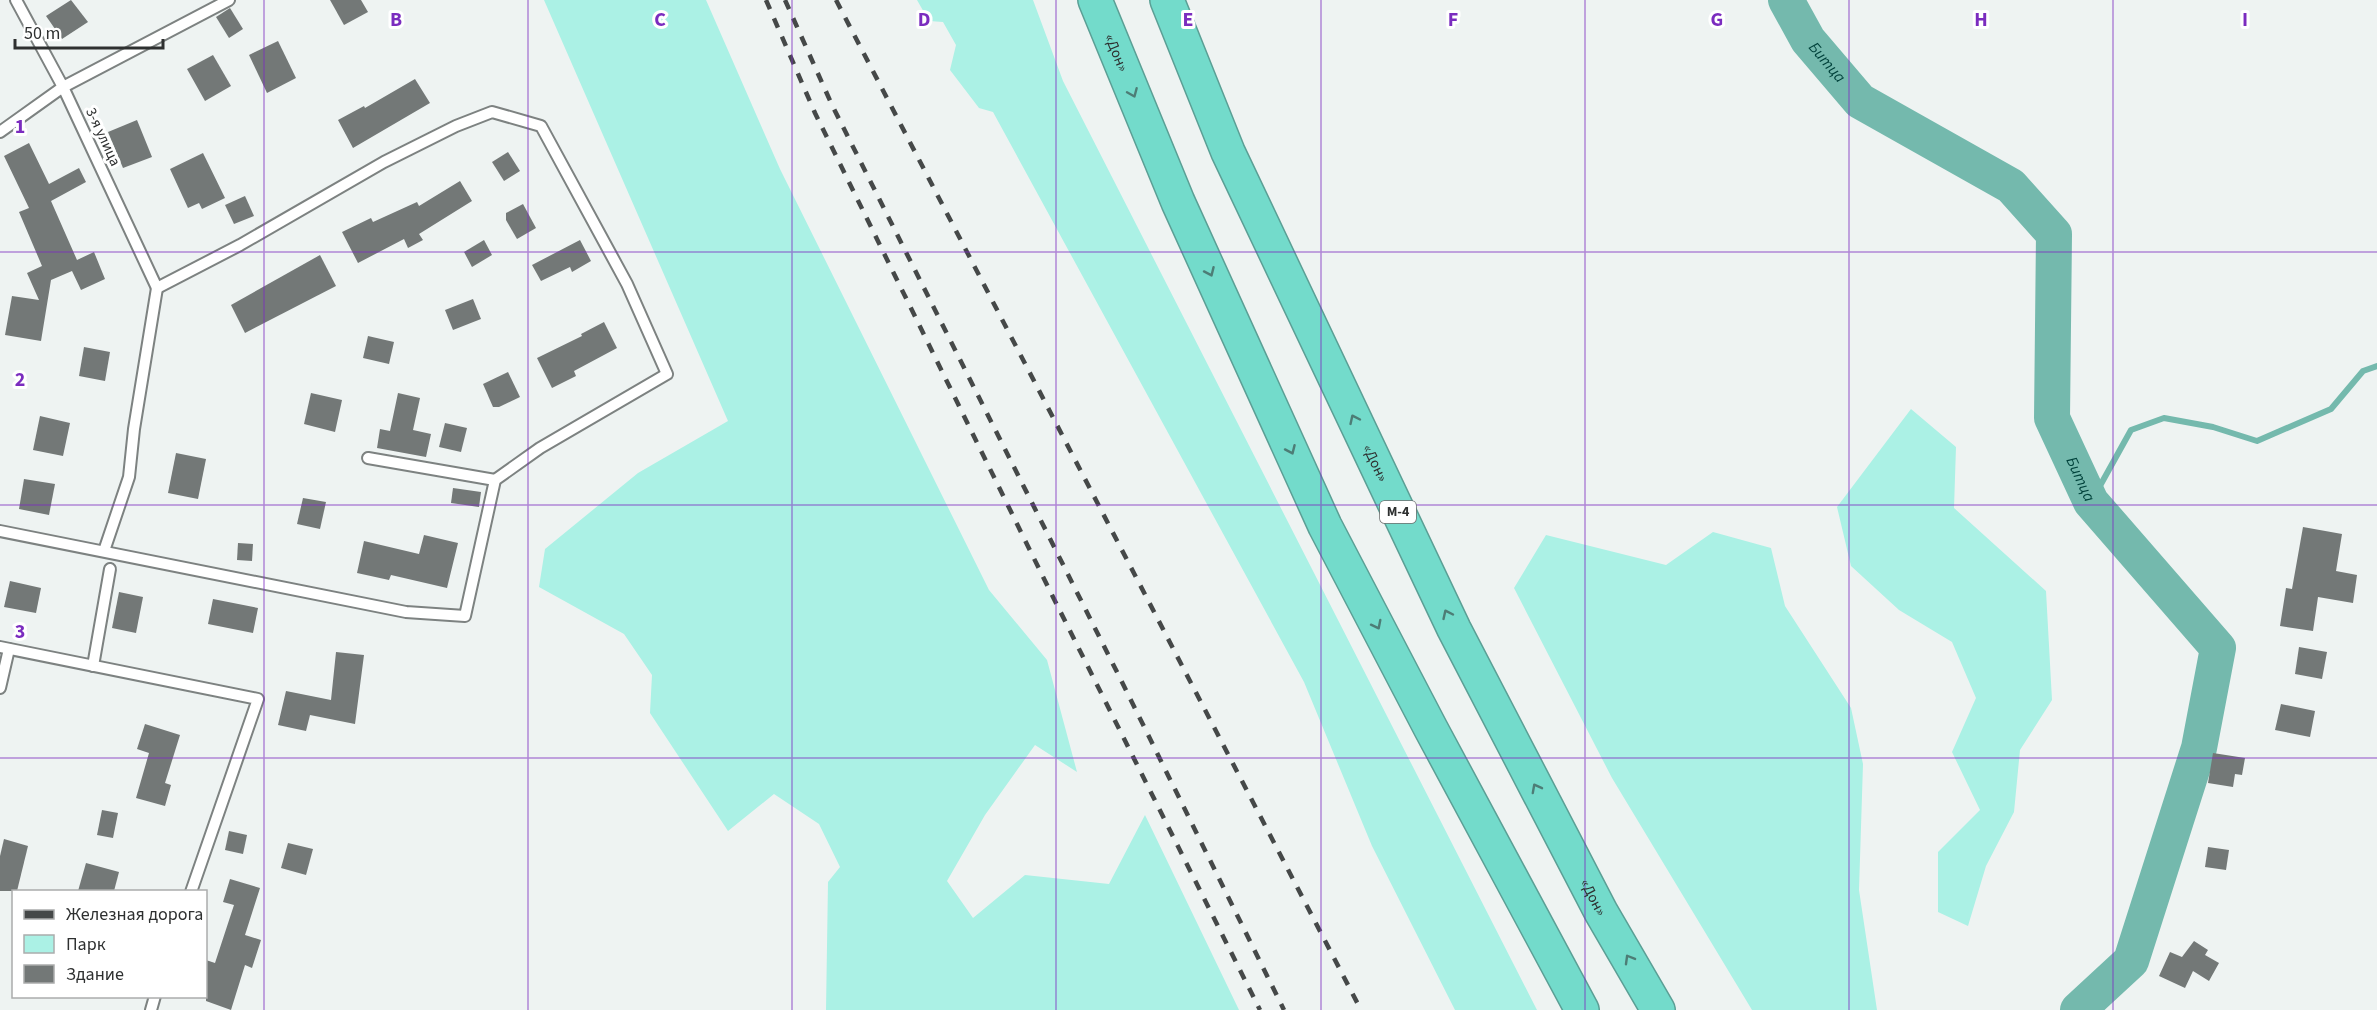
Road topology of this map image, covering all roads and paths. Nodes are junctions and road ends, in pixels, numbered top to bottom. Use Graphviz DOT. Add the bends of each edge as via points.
graph roads {
  1 [pos="16,0"];
  2 [pos="229,0"];
  3 [pos="1095,0"];
  4 [pos="1167,0"];
  5 [pos="63,87"];
  6 [pos="0,132"];
  7 [pos="157,288"];
  8 [pos="368,458"];
  9 [pos="495,480"];
  10 [pos="0,531"];
  11 [pos="104,551"];
  12 [pos="110,569"];
  13 [pos="4,648"];
  14 [pos="93,666"];
  15 [pos="0,688"];
  16 [pos="192,890"];
  17 [pos="1582,1010"];
  18 [pos="1658,1010"];
  1 -- 5 [label="lane, 3-я улица"];
  2 -- 5 [label="lane"];
  3 -- 17 [label="highway, «Дон», one-way" via="1178,202 1325,526"];
  18 -- 4 [label="highway, «Дон» / М-4, one-way" via="1601,912 1454,630 1228,152"];
  5 -- 6 [label="lane"];
  5 -- 7 [label="lane, 3-я улица"];
  7 -- 9 [label="lane" via="456,126 492,112 541,126 627,284 667,374 540,448"];
  7 -- 11 [label="lane" via="129,477"];
  8 -- 9 [label="lane"];
  9 -- 11 [label="lane" via="465,616 406,612"];
  10 -- 11 [label="lane"];
  12 -- 14 [label="lane"];
  13 -- 14 [label="lane"];
  13 -- 15 [label="lane"];
  14 -- 16 [label="lane" via="258,699"];
}
